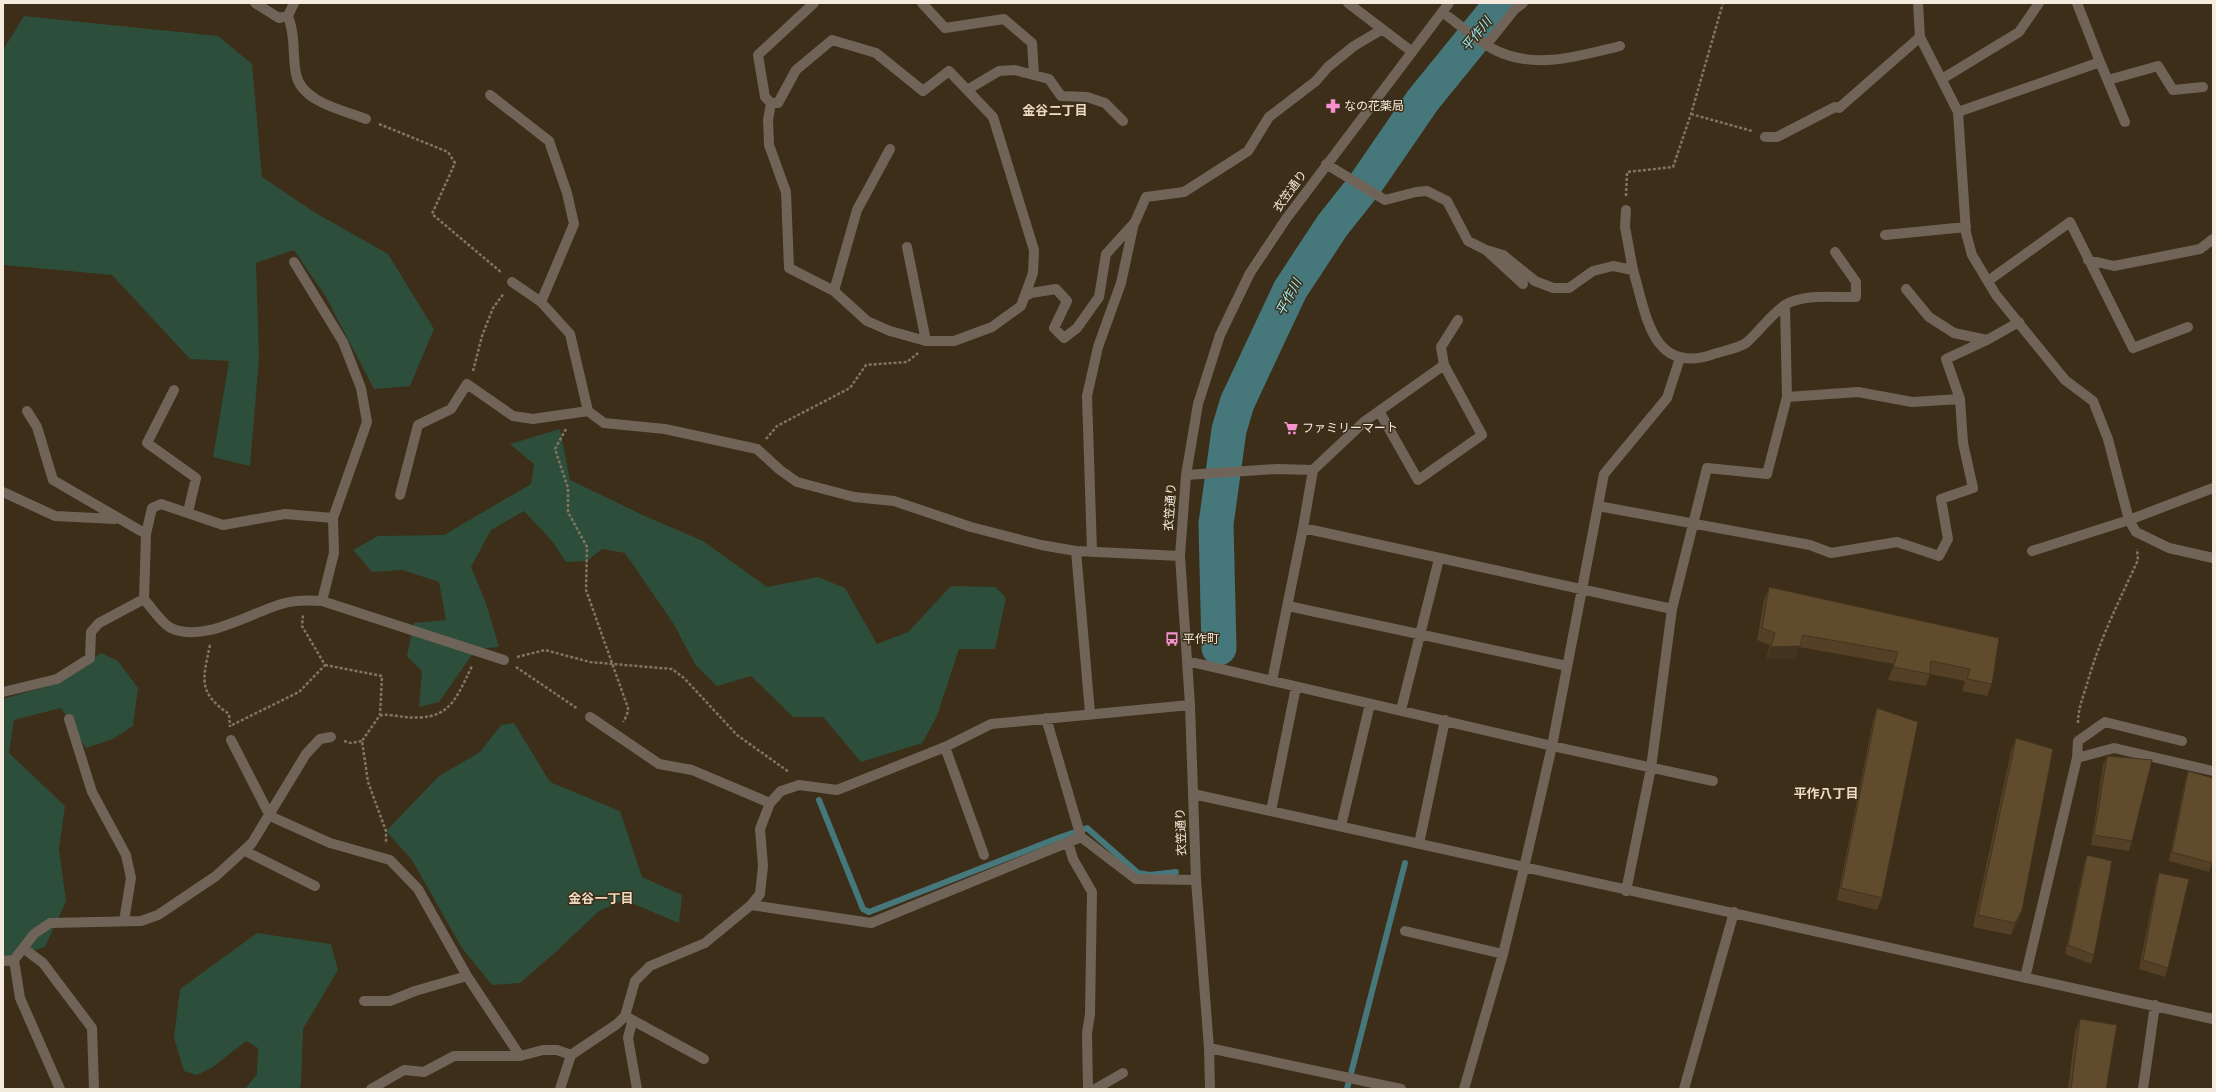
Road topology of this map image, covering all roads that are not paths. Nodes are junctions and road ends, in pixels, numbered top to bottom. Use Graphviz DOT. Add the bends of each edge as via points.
graph roads {
  1 [pos="255,3"];
  2 [pos="294,3"];
  3 [pos="814,3"];
  4 [pos="922,3"];
  5 [pos="1348,3"];
  6 [pos="1449,3"];
  7 [pos="1523,3"];
  8 [pos="1918,3"];
  9 [pos="2039,3"];
  10 [pos="2077,3"];
  11 [pos="1442,12"];
  12 [pos="288,16"];
  13 [pos="1381,30"];
  14 [pos="1920,37"];
  15 [pos="1487,44"];
  16 [pos="1620,46"];
  17 [pos="1411,51"];
  18 [pos="2100,62"];
  19 [pos="1034,74"];
  20 [pos="1942,79"];
  21 [pos="2108,80"];
  22 [pos="2203,87"];
  23 [pos="967,90"];
  24 [pos="490,95"];
  25 [pos="770,103"];
  26 [pos="1958,112"];
  27 [pos="366,119"];
  28 [pos="1123,121"];
  29 [pos="2125,122"];
  30 [pos="1765,137"];
  31 [pos="890,149"];
  32 [pos="1326,164"];
  33 [pos="1626,210"];
  34 [pos="1135,222"];
  35 [pos="1966,227"];
  36 [pos="1885,235"];
  37 [pos="2213,239"];
  38 [pos="907,247"];
  39 [pos="1486,250"];
  40 [pos="1835,252"];
  41 [pos="2088,260"];
  42 [pos="294,262"];
  43 [pos="1633,270"];
  44 [pos="1988,281"];
  45 [pos="512,282"];
  46 [pos="1523,284"];
  47 [pos="1906,289"];
  48 [pos="834,291"];
  49 [pos="1024,297"];
  50 [pos="541,302"];
  51 [pos="1785,305"];
  52 [pos="1458,320"];
  53 [pos="2019,322"];
  54 [pos="2188,327"];
  55 [pos="1987,340"];
  56 [pos="926,341"];
  57 [pos="1680,358"];
  58 [pos="1444,365"];
  59 [pos="174,390"];
  60 [pos="1787,397"];
  61 [pos="1960,399"];
  62 [pos="27,411"];
  63 [pos="588,411"];
  64 [pos="1379,411"];
  65 [pos="1313,470"];
  66 [pos="1186,475"];
  67 [pos="2213,488"];
  68 [pos="3,492"];
  69 [pos="400,495"];
  70 [pos="1598,506"];
  71 [pos="188,512"];
  72 [pos="333,518"];
  73 [pos="117,519"];
  74 [pos="2129,520"];
  75 [pos="1693,524"];
  76 [pos="1303,528"];
  77 [pos="146,534"];
  78 [pos="1076,551"];
  79 [pos="1092,551"];
  80 [pos="2032,551"];
  81 [pos="1180,556"];
  82 [pos="2213,558"];
  83 [pos="1439,559"];
  84 [pos="1582,591"];
  85 [pos="144,599"];
  86 [pos="322,602"];
  87 [pos="1288,606"];
  88 [pos="1672,609"];
  89 [pos="1420,635"];
  90 [pos="504,660"];
  91 [pos="1187,661"];
  92 [pos="1567,666"];
  93 [pos="1272,681"];
  94 [pos="1296,687"];
  95 [pos="3,692"];
  96 [pos="1370,704"];
  97 [pos="1190,705"];
  98 [pos="1401,710"];
  99 [pos="1090,713"];
  100 [pos="590,717"];
  101 [pos="69,718"];
  102 [pos="1046,718"];
  103 [pos="1445,720"];
  104 [pos="331,737"];
  105 [pos="231,740"];
  106 [pos="2182,741"];
  107 [pos="1552,746"];
  108 [pos="944,747"];
  109 [pos="2077,758"];
  110 [pos="1651,768"];
  111 [pos="2213,771"];
  112 [pos="1713,781"];
  113 [pos="1193,794"];
  114 [pos="770,803"];
  115 [pos="1271,811"];
  116 [pos="270,816"];
  117 [pos="1341,826"];
  118 [pos="1081,836"];
  119 [pos="1068,842"];
  120 [pos="1419,844"];
  121 [pos="245,851"];
  122 [pos="984,855"];
  123 [pos="1524,868"];
  124 [pos="1196,880"];
  125 [pos="315,886"];
  126 [pos="1626,891"];
  127 [pos="751,906"];
  128 [pos="1734,912"];
  129 [pos="124,921"];
  130 [pos="1405,931"];
  131 [pos="23,948"];
  132 [pos="1503,954"];
  133 [pos="14,960"];
  134 [pos="3,961"];
  135 [pos="467,976"];
  136 [pos="2025,978"];
  137 [pos="364,1001"];
  138 [pos="2155,1005"];
  139 [pos="629,1019"];
  140 [pos="2213,1019"];
  141 [pos="1209,1048"];
  142 [pos="571,1055"];
  143 [pos="520,1056"];
  144 [pos="704,1059"];
  145 [pos="1123,1073"];
  146 [pos="60,1089"];
  147 [pos="94,1089"];
  148 [pos="371,1089"];
  149 [pos="560,1089"];
  150 [pos="637,1089"];
  151 [pos="1088,1089"];
  152 [pos="1095,1089"];
  153 [pos="1210,1089"];
  154 [pos="1401,1089"];
  155 [pos="1464,1089"];
  156 [pos="1684,1089"];
  157 [pos="2143,1089"];
  1 -- 12 [label="street" via="278,18"];
  2 -- 12 [label="street"];
  3 -- 25 [label="street" via="758,54 765,97"];
  4 -- 19 [label="street" via="945,28 1004,19 1032,43"];
  5 -- 13 [label="street"];
  6 -- 11 [label="street, 衣笠通り"];
  7 -- 15 [label="street" via="1515,9"];
  8 -- 14 [label="street"];
  9 -- 20 [label="street" via="2019,32"];
  10 -- 18 [label="street"];
  11 -- 15 [label="street"];
  11 -- 17 [label="street, 衣笠通り"];
  12 -- 27 [label="street" via="294,31 296,75 304,90 321,102"];
  13 -- 17 [label="street"];
  13 -- 34 [label="street" via="1354,46 1269,117 1248,151 1184,192 1146,197"];
  14 -- 20 [label="street"];
  14 -- 30 [label="street" via="1839,108 1835,107 1777,137"];
  15 -- 16 [label="street" via="1494,50 1524,60 1564,59"];
  17 -- 32 [label="street, 衣笠通り"];
  18 -- 21 [label="street"];
  18 -- 26 [label="street"];
  19 -- 23 [label="street" via="1015,70 999,71"];
  19 -- 28 [label="street" via="1049,79 1060,96 1087,97 1105,103"];
  20 -- 26 [label="street"];
  21 -- 22 [label="street" via="2158,66 2173,90"];
  21 -- 29 [label="street"];
  23 -- 25 [label="street" via="949,72 923,91 876,53 832,40 796,70 778,103"];
  23 -- 49 [label="street" via="993,117 1034,250 1033,273"];
  24 -- 50 [label="street" via="549,142 567,193 574,224"];
  25 -- 48 [label="street" via="769,145 786,192 789,268"];
  26 -- 35 [label="street"];
  31 -- 48 [label="street" via="858,210"];
  32 -- 39 [label="street" via="1384,200 1427,191 1447,201 1468,241"];
  32 -- 66 [label="street, 衣笠通り" via="1250,273 1220,336 1198,404"];
  33 -- 43 [label="street" via="1625,227"];
  34 -- 49 [label="street" via="1106,254 1099,297 1077,328 1064,338 1054,328 1067,301 1056,289 1031,293"];
  34 -- 79 [label="street" via="1121,283 1098,347 1087,396"];
  35 -- 36 [label="street"];
  35 -- 44 [label="street" via="1972,255"];
  37 -- 41 [label="street" via="2200,249 2114,266"];
  38 -- 56 [label="street"];
  39 -- 43 [label="street" via="1503,255 1535,280 1552,288 1569,288 1593,271 1613,266"];
  39 -- 46 [label="street"];
  40 -- 51 [label="street" via="1856,282 1856,297 1800,299"];
  41 -- 44 [label="street" via="2070,222"];
  41 -- 54 [label="street" via="2133,348"];
  42 -- 72 [label="street" via="343,342 361,388 367,422"];
  43 -- 57 [label="street" via="1651,332 1660,346"];
  44 -- 53 [label="street" via="1996,295"];
  45 -- 50 [label="street"];
  47 -- 55 [label="street" via="1929,317 1954,333"];
  48 -- 56 [label="street" via="868,321 890,331"];
  49 -- 56 [label="street" via="1021,306 992,326 954,341"];
  50 -- 63 [label="street" via="570,334"];
  51 -- 57 [label="street" via="1744,344 1695,360"];
  51 -- 60 [label="street"];
  52 -- 58 [label="street" via="1441,347"];
  53 -- 55 [label="street"];
  53 -- 74 [label="street" via="2065,380 2093,401 2108,439"];
  55 -- 61 [label="street" via="1946,359"];
  57 -- 70 [label="street" via="1667,398 1604,474"];
  58 -- 64 [label="street"];
  58 -- 64 [label="street" via="1482,435 1418,480"];
  59 -- 71 [label="street" via="147,443 196,478"];
  60 -- 61 [label="street" via="1858,392 1912,402"];
  60 -- 75 [label="street" via="1767,474 1707,468"];
  61 -- 75 [label="street" via="1963,443 1973,488 1940,499 1948,539 1939,556 1897,542 1831,554 1810,545"];
  62 -- 73 [label="street" via="37,427 53,480"];
  63 -- 69 [label="street" via="533,419 513,416 467,384 451,409 418,425"];
  63 -- 78 [label="street" via="604,423 665,429 757,449 797,482 854,497 894,501 971,527"];
  64 -- 65 [label="street"];
  65 -- 66 [label="street" via="1277,469"];
  65 -- 76 [label="street"];
  66 -- 81 [label="street, 衣笠通り"];
  67 -- 74 [label="street"];
  68 -- 73 [label="street" via="55,516"];
  70 -- 75 [label="street"];
  70 -- 84 [label="street"];
  71 -- 72 [label="street" via="223,525 285,514"];
  71 -- 77 [label="street" via="161,504 152,508"];
  72 -- 86 [label="street" via="334,554"];
  73 -- 77 [label="street"];
  74 -- 80 [label="street"];
  74 -- 82 [label="street" via="2136,532 2169,548"];
  75 -- 88 [label="street"];
  76 -- 83 [label="street"];
  76 -- 87 [label="street"];
  77 -- 85 [label="street"];
  78 -- 79 [label="street"];
  78 -- 99 [label="street"];
  79 -- 81 [label="street"];
  81 -- 91 [label="street, 衣笠通り"];
  83 -- 84 [label="street"];
  83 -- 89 [label="street"];
  84 -- 88 [label="street"];
  84 -- 92 [label="street"];
  85 -- 86 [label="street" via="169,628 188,633 214,629 286,602"];
  85 -- 95 [label="street" via="99,623 91,632 90,658 57,678"];
  86 -- 90 [label="street"];
  87 -- 89 [label="street"];
  87 -- 93 [label="street"];
  88 -- 110 [label="street"];
  89 -- 92 [label="street"];
  89 -- 98 [label="street"];
  91 -- 93 [label="street"];
  91 -- 97 [label="street, 衣笠通り"];
  92 -- 107 [label="street"];
  93 -- 94 [label="street"];
  94 -- 96 [label="street"];
  94 -- 115 [label="street"];
  96 -- 98 [label="street"];
  96 -- 117 [label="street"];
  97 -- 99 [label="street"];
  97 -- 113 [label="street, 衣笠通り"];
  98 -- 103 [label="street"];
  99 -- 102 [label="street"];
  100 -- 114 [label="street" via="659,764 692,770"];
  101 -- 129 [label="street" via="92,792 126,855 131,878"];
  102 -- 108 [label="street" via="991,724"];
  102 -- 118 [label="street"];
  103 -- 107 [label="street"];
  103 -- 120 [label="street"];
  104 -- 116 [label="street" via="320,739 306,754"];
  105 -- 116 [label="street"];
  106 -- 109 [label="street" via="2105,722 2078,741"];
  107 -- 110 [label="street"];
  107 -- 123 [label="street"];
  108 -- 114 [label="street" via="837,790 799,785 781,791"];
  108 -- 122 [label="street"];
  109 -- 111 [label="street" via="2114,748"];
  109 -- 136 [label="street"];
  110 -- 112 [label="street"];
  110 -- 126 [label="street"];
  113 -- 115 [label="street"];
  113 -- 124 [label="street, 衣笠通り"];
  114 -- 127 [label="street" via="760,829 763,866 760,894"];
  115 -- 117 [label="street"];
  116 -- 121 [label="street"];
  116 -- 135 [label="street" via="330,843 390,860 418,889"];
  117 -- 120 [label="street"];
  118 -- 119 [label="street"];
  118 -- 124 [label="street" via="1136,879"];
  119 -- 127 [label="street" via="871,923"];
  119 -- 151 [label="street" via="1073,859 1092,892 1090,1014 1087,1032"];
  120 -- 123 [label="street"];
  121 -- 125 [label="street"];
  121 -- 129 [label="street" via="216,876 158,915 141,921"];
  123 -- 126 [label="street"];
  123 -- 132 [label="street"];
  124 -- 141 [label="street, 衣笠通り"];
  126 -- 128 [label="street"];
  127 -- 139 [label="street" via="705,943 650,966 635,981"];
  128 -- 136 [label="street"];
  128 -- 156 [label="street"];
  129 -- 131 [label="street" via="50,923 34,934"];
  130 -- 132 [label="street"];
  131 -- 133 [label="street"];
  131 -- 147 [label="street" via="43,963 92,1028"];
  132 -- 155 [label="street"];
  133 -- 134 [label="street"];
  133 -- 146 [label="street" via="20,998"];
  135 -- 137 [label="street" via="390,1001"];
  135 -- 143 [label="street"];
  136 -- 138 [label="street"];
  138 -- 140 [label="street"];
  138 -- 157 [label="street"];
  139 -- 142 [label="street" via="617,1024"];
  139 -- 144 [label="street"];
  139 -- 150 [label="street" via="628,1038"];
  141 -- 153 [label="street, 衣笠通り"];
  141 -- 154 [label="street"];
  142 -- 143 [label="street" via="557,1050 543,1050"];
  142 -- 149 [label="street"];
  143 -- 148 [label="street" via="454,1056 424,1072 404,1070"];
  145 -- 152 [label="street"];
}
